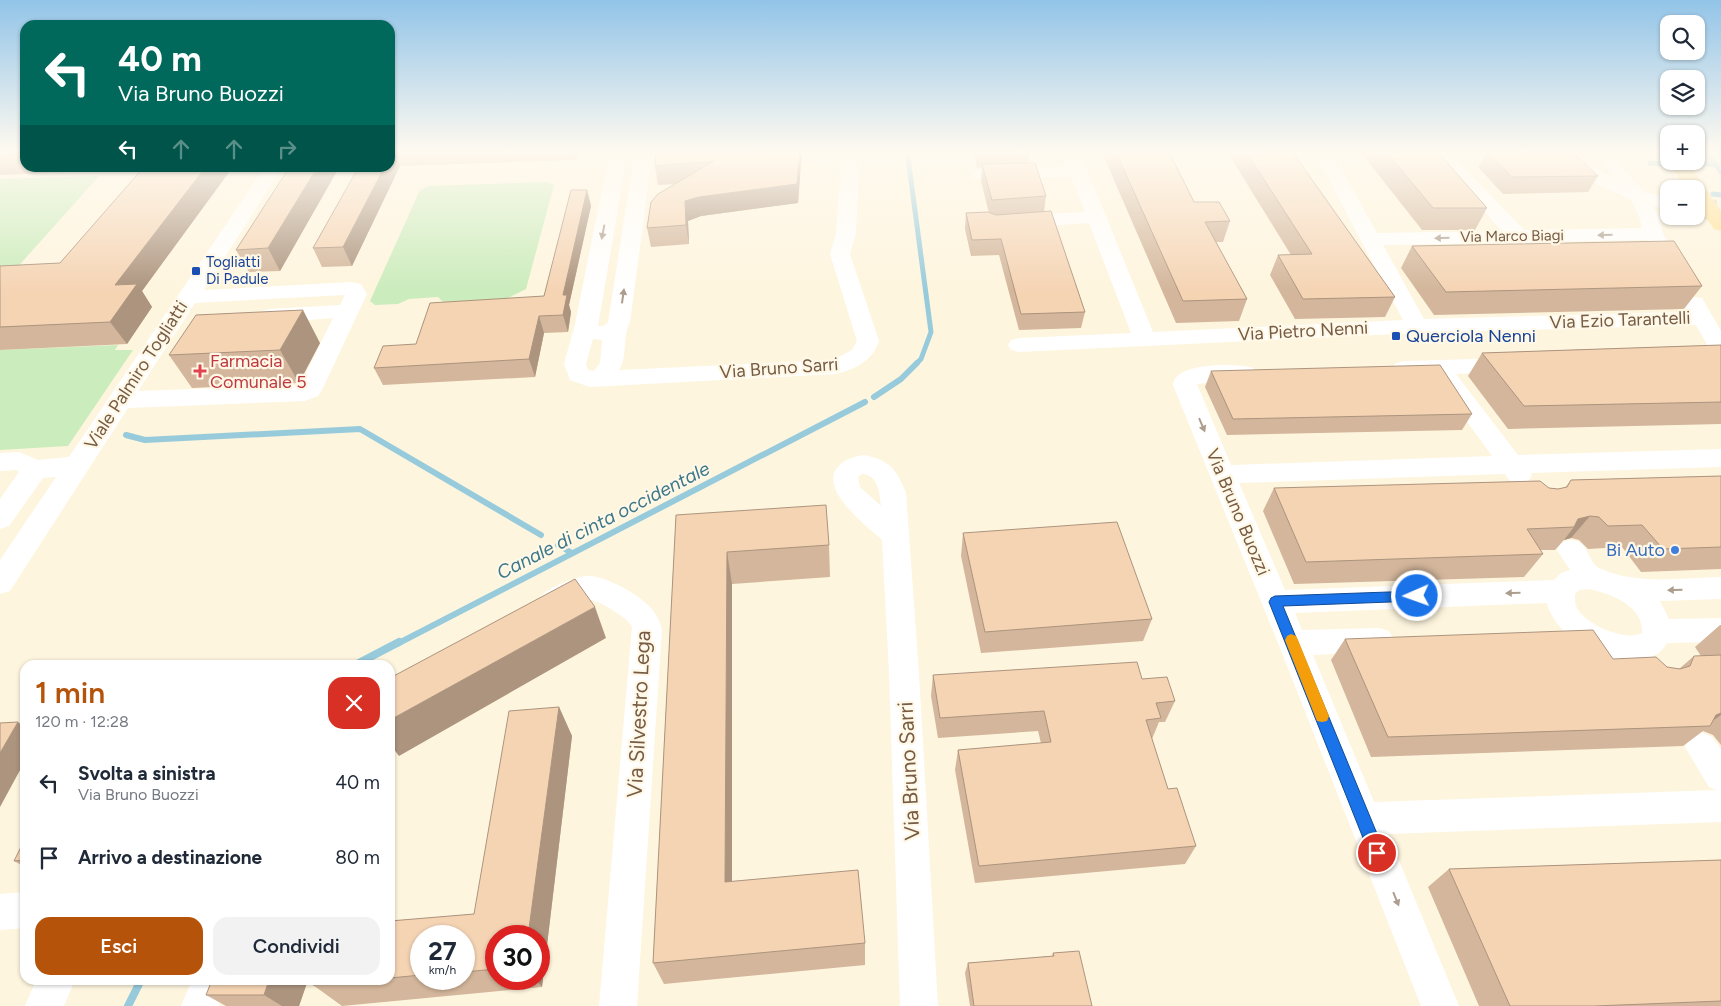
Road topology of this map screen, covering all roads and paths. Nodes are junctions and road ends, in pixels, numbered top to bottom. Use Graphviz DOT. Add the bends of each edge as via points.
graph roads {
  1 [pos="254,197"];
  2 [pos="610,197"];
  3 [pos="637,197"];
  4 [pos="848,197"];
  5 [pos="1088,197"];
  6 [pos="1347,197"];
  7 [pos="1481,197"];
  8 [pos="1639,197"];
  9 [pos="1642,197"];
  10 [pos="1705,201"];
  11 [pos="1660,202"];
  12 [pos="1096,217"];
  13 [pos="1004,222"];
  14 [pos="1721,224"];
  15 [pos="1654,234"];
  16 [pos="1518,236"];
  17 [pos="1370,239"];
  18 [pos="234,294"];
  19 [pos="188,297"];
  20 [pos="348,311"];
  21 [pos="221,315"];
  22 [pos="245,317"];
  23 [pos="1703,318"];
  24 [pos="586,324"];
  25 [pos="1417,326"];
  26 [pos="614,329"];
  27 [pos="319,334"];
  28 [pos="270,336"];
  29 [pos="1144,338"];
  30 [pos="1019,345"];
  31 [pos="1715,356"];
  32 [pos="1527,364"];
  33 [pos="1439,367"];
  34 [pos="1381,369"];
  35 [pos="1264,372"];
  36 [pos="185,374"];
  37 [pos="601,378"];
  38 [pos="171,398"];
  39 [pos="120,400"];
  40 [pos="1721,458"];
  41 [pos="0,462"];
  42 [pos="1511,464"];
  43 [pos="77,466"];
  44 [pos="35,469"];
  45 [pos="1223,474"];
  46 [pos="1531,492"];
  47 [pos="0,519"];
  48 [pos="895,536"];
  49 [pos="1571,550"];
  50 [pos="1590,578"];
  51 [pos="0,583"];
  52 [pos="1721,588"];
  53 [pos="1561,591"];
  54 [pos="1629,592"];
  55 [pos="1275,602"];
  56 [pos="522,619"];
  57 [pos="1721,630"];
  58 [pos="1659,631"];
  59 [pos="1585,633"];
  60 [pos="1547,634"];
  61 [pos="1401,640"];
  62 [pos="1293,643"];
  63 [pos="1700,747"];
  64 [pos="1721,776"];
  65 [pos="1721,806"];
  66 [pos="1363,819"];
  67 [pos="20,910"];
  68 [pos="0,912"];
  69 [pos="54,985"];
  70 [pos="209,985"];
  71 [pos="44,1006"];
  72 [pos="200,1006"];
  73 [pos="618,1006"];
  74 [pos="919,1006"];
  75 [pos="1440,1006"];
  1 -- 19 [label="street, Viale Palmiro Togliatti"];
  2 -- 24 [label="street, one-way"];
  26 -- 3 [label="street, one-way" via="619,322"];
  4 -- 37 [label="street, Via Bruno Sarri" via="846,233 840,254 868,341 856,359 836,367"];
  5 -- 12 [label="street"];
  6 -- 17 [label="street"];
  7 -- 16 [label="street"];
  8 -- 15 [label="street"];
  9 -- 11 [label="street"];
  10 -- 14 [label="main road"];
  12 -- 13 [label="street"];
  12 -- 29 [label="street"];
  15 -- 16 [label="street, Via Marco Biagi, one-way"];
  15 -- 23 [label="street"];
  16 -- 17 [label="street, Via Marco Biagi, one-way"];
  17 -- 25 [label="street"];
  18 -- 19 [label="street"];
  18 -- 20 [label="street" via="354,288 356,294"];
  18 -- 21 [label="street"];
  19 -- 39 [label="street, Viale Palmiro Togliatti"];
  20 -- 22 [label="street"];
  20 -- 27 [label="street"];
  23 -- 25 [label="street, Via Ezio Tarantelli"];
  23 -- 31 [label="street"];
  24 -- 26 [label="street" via="589,330 598,333"];
  24 -- 37 [label="street" via="575,364 578,375"];
  25 -- 29 [label="street, Via Pietro Nenni"];
  26 -- 37 [label="street" via="611,364"];
  27 -- 28 [label="street"];
  27 -- 38 [label="street" via="310,390"];
  29 -- 30 [label="street, Via Pietro Nenni"];
  32 -- 33 [label="street"];
  33 -- 34 [label="street"];
  33 -- 42 [label="street"];
  35 -- 45 [label="street, Via Bruno Buozzi, one-way" via="1196,375 1185,380"];
  36 -- 38 [label="street"];
  38 -- 39 [label="street"];
  39 -- 43 [label="street, Viale Palmiro Togliatti"];
  40 -- 42 [label="street"];
  41 -- 44 [label="street" via="18,461"];
  42 -- 45 [label="street"];
  42 -- 46 [label="street"];
  43 -- 44 [label="street"];
  43 -- 51 [label="street, Viale Palmiro Togliatti"];
  44 -- 47 [label="street"];
  45 -- 55 [label="street, Via Bruno Buozzi"];
  48 -- 74 [label="street, Via Bruno Sarri"];
  49 -- 50 [label="street"];
  50 -- 53 [label="street" via="1571,581"];
  50 -- 54 [label="street"];
  52 -- 54 [label="street, one-way"];
  53 -- 55 [label="street, one-way"];
  53 -- 59 [label="street" via="1565,612"];
  54 -- 58 [label="street" via="1650,610"];
  55 -- 62 [label="street, Via Bruno Buozzi"];
  56 -- 73 [label="street, Via Silvestro Lega" via="574,591 589,587 601,589 640,616 647,629"];
  57 -- 58 [label="street"];
  58 -- 59 [label="street" via="1640,660"];
  59 -- 60 [label="street"];
  61 -- 62 [label="street"];
  62 -- 66 [label="street, Via Bruno Buozzi"];
  63 -- 64 [label="street"];
  65 -- 66 [label="street"];
  66 -- 75 [label="street, Via Bruno Buozzi, one-way"];
  67 -- 68 [label="street"];
  69 -- 71 [label="street"];
  70 -- 72 [label="street"];
}
